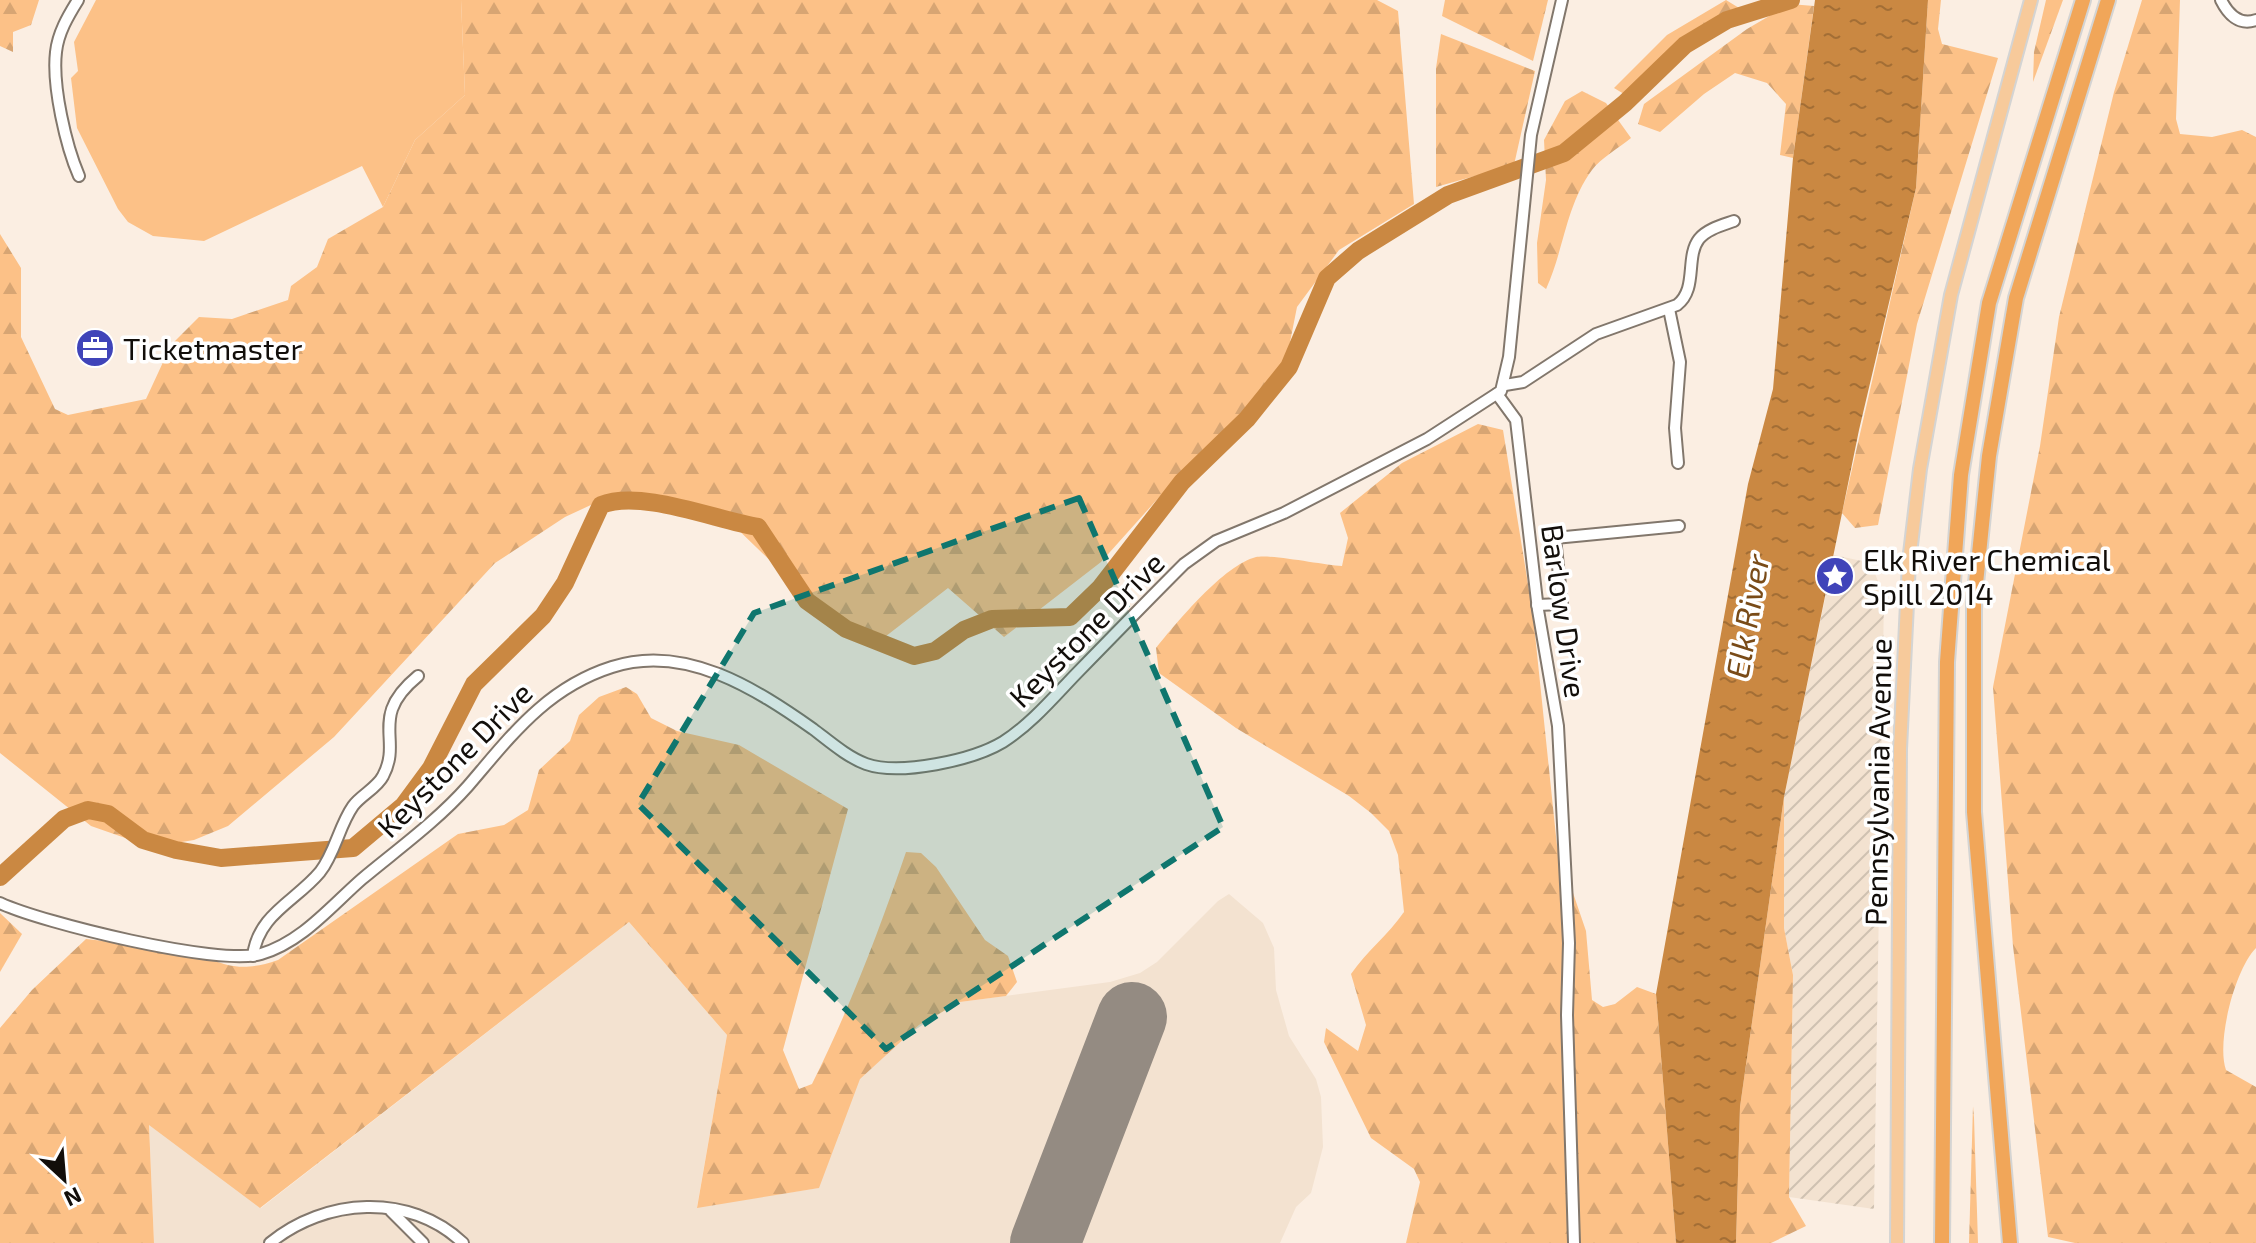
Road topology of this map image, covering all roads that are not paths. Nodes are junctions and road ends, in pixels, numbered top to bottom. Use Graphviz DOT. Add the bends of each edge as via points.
graph roads {
  1 [pos="78,0"];
  2 [pos="1562,0"];
  3 [pos="2031,0"];
  4 [pos="2083,0"];
  5 [pos="2108,0"];
  6 [pos="2221,0"];
  7 [pos="2256,20"];
  8 [pos="79,176"];
  9 [pos="1734,221"];
  10 [pos="1669,309"];
  11 [pos="1505,385"];
  12 [pos="1497,394"];
  13 [pos="1678,463"];
  14 [pos="1679,526"];
  15 [pos="1537,605"];
  16 [pos="418,676"];
  17 [pos="0,903"];
  18 [pos="253,956"];
  19 [pos="391,1211"];
  20 [pos="270,1243"];
  21 [pos="423,1243"];
  22 [pos="463,1243"];
  23 [pos="1574,1243"];
  24 [pos="1897,1243"];
  25 [pos="1942,1243"];
  26 [pos="2010,1243"];
  1 -- 8 [label="street" via="63,24 56,51 61,102"];
  2 -- 11 [label="street" via="1529,146"];
  3 -- 24 [label="main road, Pennsylvania Avenue" via="1951,295 1909,562 1900,749"];
  4 -- 25 [label="highway" via="1989,303 1959,489 1947,662"];
  5 -- 26 [label="highway" via="2016,298 1989,456 1974,603 1974,812"];
  6 -- 7 [label="street" via="2238,20"];
  9 -- 10 [label="street" via="1701,237 1686,295"];
  10 -- 11 [label="street" via="1596,334 1523,382"];
  10 -- 13 [label="street" via="1680,362"];
  11 -- 12 [label="street"];
  12 -- 15 [label="street, Barlow Drive" via="1516,420"];
  12 -- 18 [label="street, Keystone Drive" via="1410,449 1205,547 1032,719 1001,743 976,753 915,766 873,766 765,696 719,673 659,661 604,669 535,709 443,812 302,932"];
  14 -- 15 [label="street" via="1555,538 1562,604"];
  15 -- 23 [label="street, Barlow Drive" via="1558,726 1569,943"];
  16 -- 18 [label="street" via="391,709 385,773 350,810 315,877 269,918"];
  17 -- 18 [label="street, Keystone Drive" via="192,953"];
  19 -- 20 [label="street" via="337,1210 295,1225"];
  19 -- 21 [label="street"];
  19 -- 22 [label="street" via="419,1215"];
}
